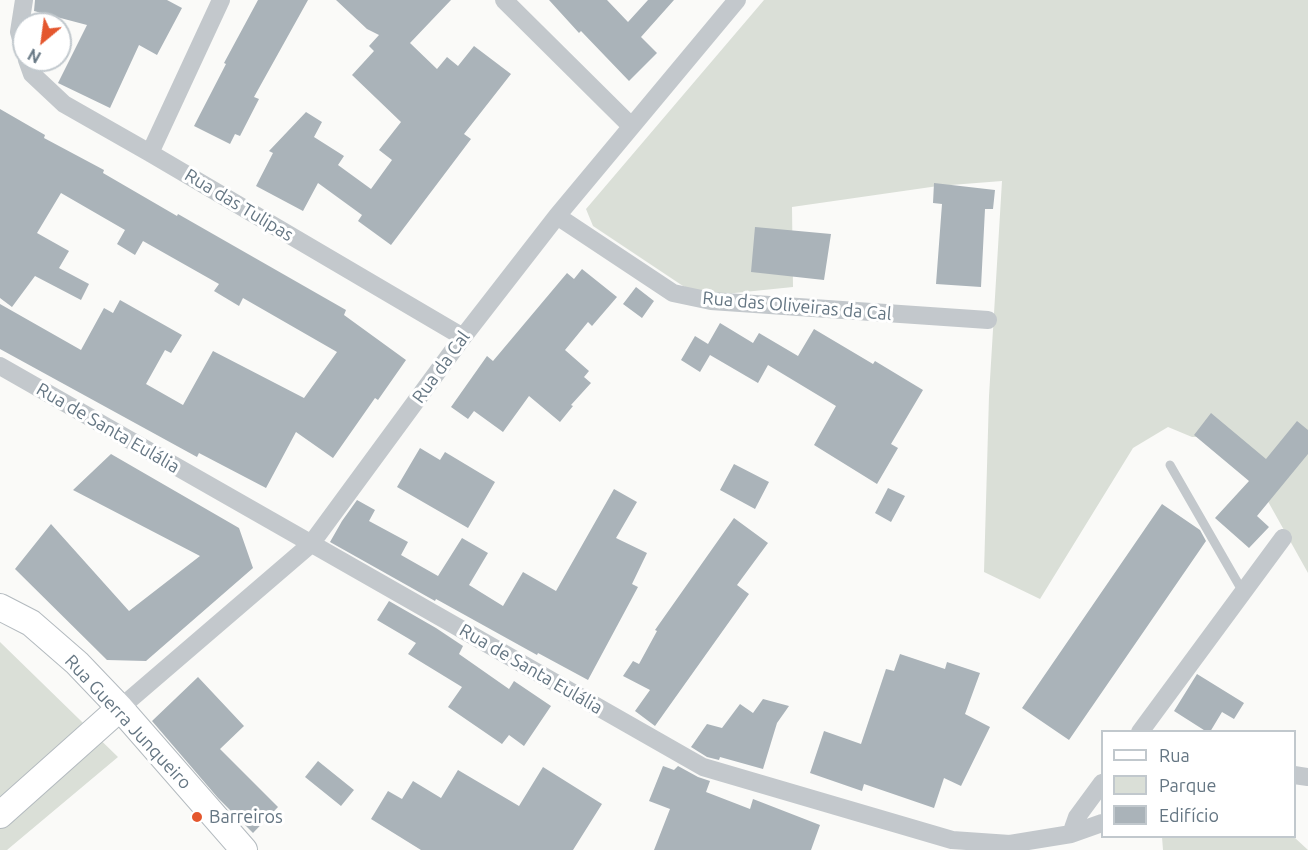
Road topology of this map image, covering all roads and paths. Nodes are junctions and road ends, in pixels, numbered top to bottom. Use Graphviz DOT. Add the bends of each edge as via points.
graph roads {
  1 [pos="221,0"];
  2 [pos="504,0"];
  3 [pos="737,0"];
  4 [pos="31,72"];
  5 [pos="631,126"];
  6 [pos="150,153"];
  7 [pos="557,216"];
  8 [pos="988,320"];
  9 [pos="463,337"];
  10 [pos="0,366"];
  11 [pos="1170,465"];
  12 [pos="1283,538"];
  13 [pos="311,544"];
  14 [pos="1243,592"];
  15 [pos="0,607"];
  16 [pos="120,708"];
  17 [pos="1141,730"];
  18 [pos="1101,784"];
  19 [pos="0,814"];
  20 [pos="1101,823"];
  21 [pos="1071,834"];
  22 [pos="244,850"];
  1 -- 6 [label="street"];
  2 -- 5 [label="street"];
  3 -- 5 [label="street, Rua da Cal"];
  4 -- 6 [label="street, Rua das Tulipas" via="64,104"];
  5 -- 7 [label="street, Rua da Cal"];
  6 -- 9 [label="street, Rua das Tulipas"];
  7 -- 8 [label="street, Rua das Oliveiras da Cal" via="674,293 711,301"];
  7 -- 9 [label="street, Rua da Cal"];
  9 -- 13 [label="street, Rua da Cal"];
  10 -- 13 [label="street, Rua de Santa Eulália"];
  11 -- 14 [label="lane"];
  12 -- 14 [label="street"];
  13 -- 16 [label="street, Rua da Cal"];
  13 -- 21 [label="street, Rua de Santa Eulália" via="703,767 952,840 1010,844"];
  14 -- 17 [label="street"];
  15 -- 16 [label="street, Rua Guerra Junqueiro" via="31,623"];
  16 -- 19 [label="street"];
  16 -- 22 [label="street, Rua Guerra Junqueiro"];
  18 -- 21 [label="street" via="1077,818"];
  20 -- 21 [label="street, Rua de Santa Eulália"];
}
